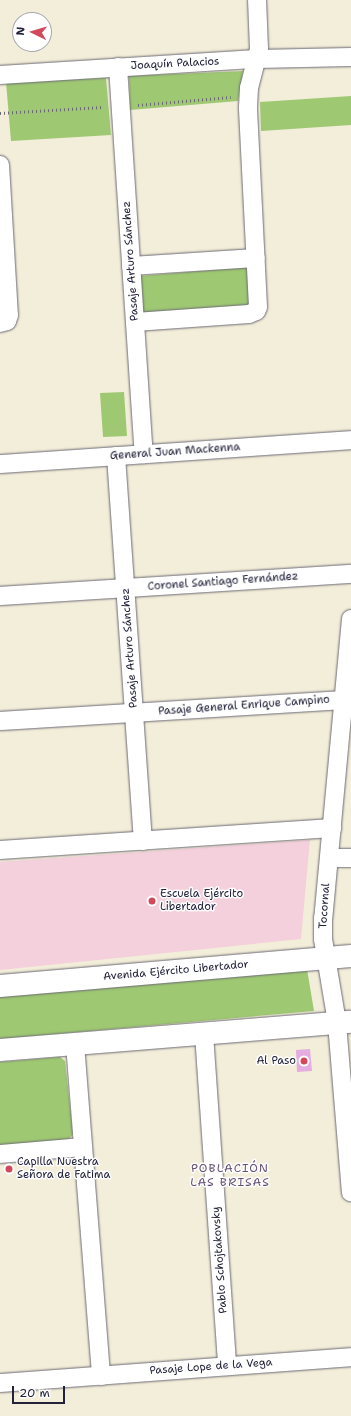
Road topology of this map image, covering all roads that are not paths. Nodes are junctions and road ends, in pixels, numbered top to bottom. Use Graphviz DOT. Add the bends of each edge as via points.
graph roads {
  1 [pos="257,0"];
  2 [pos="351,57"];
  3 [pos="257,59"];
  4 [pos="118,67"];
  5 [pos="0,75"];
  6 [pos="0,165"];
  7 [pos="256,258"];
  8 [pos="132,266"];
  9 [pos="3,322"];
  10 [pos="135,322"];
  11 [pos="351,440"];
  12 [pos="144,454"];
  13 [pos="116,456"];
  14 [pos="0,464"];
  15 [pos="351,574"];
  16 [pos="125,588"];
  17 [pos="0,596"];
  18 [pos="351,618"];
  19 [pos="343,700"];
  20 [pos="134,713"];
  21 [pos="0,721"];
  22 [pos="332,828"];
  23 [pos="143,841"];
  24 [pos="0,850"];
  25 [pos="329,858"];
  26 [pos="351,858"];
  27 [pos="351,956"];
  28 [pos="326,958"];
  29 [pos="0,986"];
  30 [pos="344,1022"];
  31 [pos="204,1034"];
  32 [pos="75,1044"];
  33 [pos="0,1050"];
  34 [pos="83,1147"];
  35 [pos="0,1154"];
  36 [pos="350,1158"];
  37 [pos="351,1192"];
  38 [pos="351,1357"];
  39 [pos="227,1366"];
  40 [pos="100,1376"];
  41 [pos="0,1383"];
  1 -- 3 [label="street" via="260,42"];
  2 -- 3 [label="street, Joaquín Palacios"];
  3 -- 4 [label="street, Joaquín Palacios"];
  3 -- 7 [label="street" via="248,96"];
  4 -- 5 [label="street, Joaquín Palacios"];
  4 -- 8 [label="street, Pasaje Arturo Sánchez"];
  6 -- 9 [label="street" via="9,314"];
  7 -- 8 [label="street"];
  7 -- 10 [label="street" via="259,303 256,311 249,314"];
  8 -- 10 [label="street, Pasaje Arturo Sánchez"];
  10 -- 12 [label="street, Pasaje Arturo Sánchez"];
  11 -- 12 [label="street, General Juan Mackenna"];
  12 -- 13 [label="street, General Juan Mackenna"];
  13 -- 14 [label="street, General Juan Mackenna"];
  13 -- 16 [label="street, Pasaje Arturo Sánchez"];
  15 -- 16 [label="street, Coronel Santiago Fernández"];
  16 -- 17 [label="street, Coronel Santiago Fernández"];
  16 -- 20 [label="street, Pasaje Arturo Sánchez"];
  18 -- 19 [label="street, Tocornal"];
  19 -- 20 [label="street, Pasaje General Enrique Campino"];
  19 -- 22 [label="street, Tocornal"];
  20 -- 21 [label="street, Pasaje General Enrique Campino"];
  20 -- 23 [label="street, Pasaje Arturo Sánchez"];
  22 -- 23 [label="street"];
  22 -- 25 [label="street, Tocornal"];
  23 -- 24 [label="street"];
  25 -- 26 [label="street"];
  25 -- 28 [label="street, Tocornal" via="323,918"];
  27 -- 28 [label="main road, Avenida Ejército Libertador"];
  28 -- 29 [label="main road, Avenida Ejército Libertador"];
  28 -- 30 [label="street, Tocornal"];
  30 -- 31 [label="main road"];
  30 -- 36 [label="street, Tocornal"];
  31 -- 32 [label="main road"];
  31 -- 39 [label="street, Pablo Schojtakovsky"];
  32 -- 33 [label="main road"];
  32 -- 34 [label="street"];
  34 -- 35 [label="street"];
  34 -- 40 [label="street"];
  36 -- 37 [label="street, Tocornal"];
  38 -- 39 [label="street, Pasaje Lope de la Vega"];
  39 -- 40 [label="street, Pasaje Lope de la Vega"];
  40 -- 41 [label="street, Pasaje Lope de la Vega"];
}
